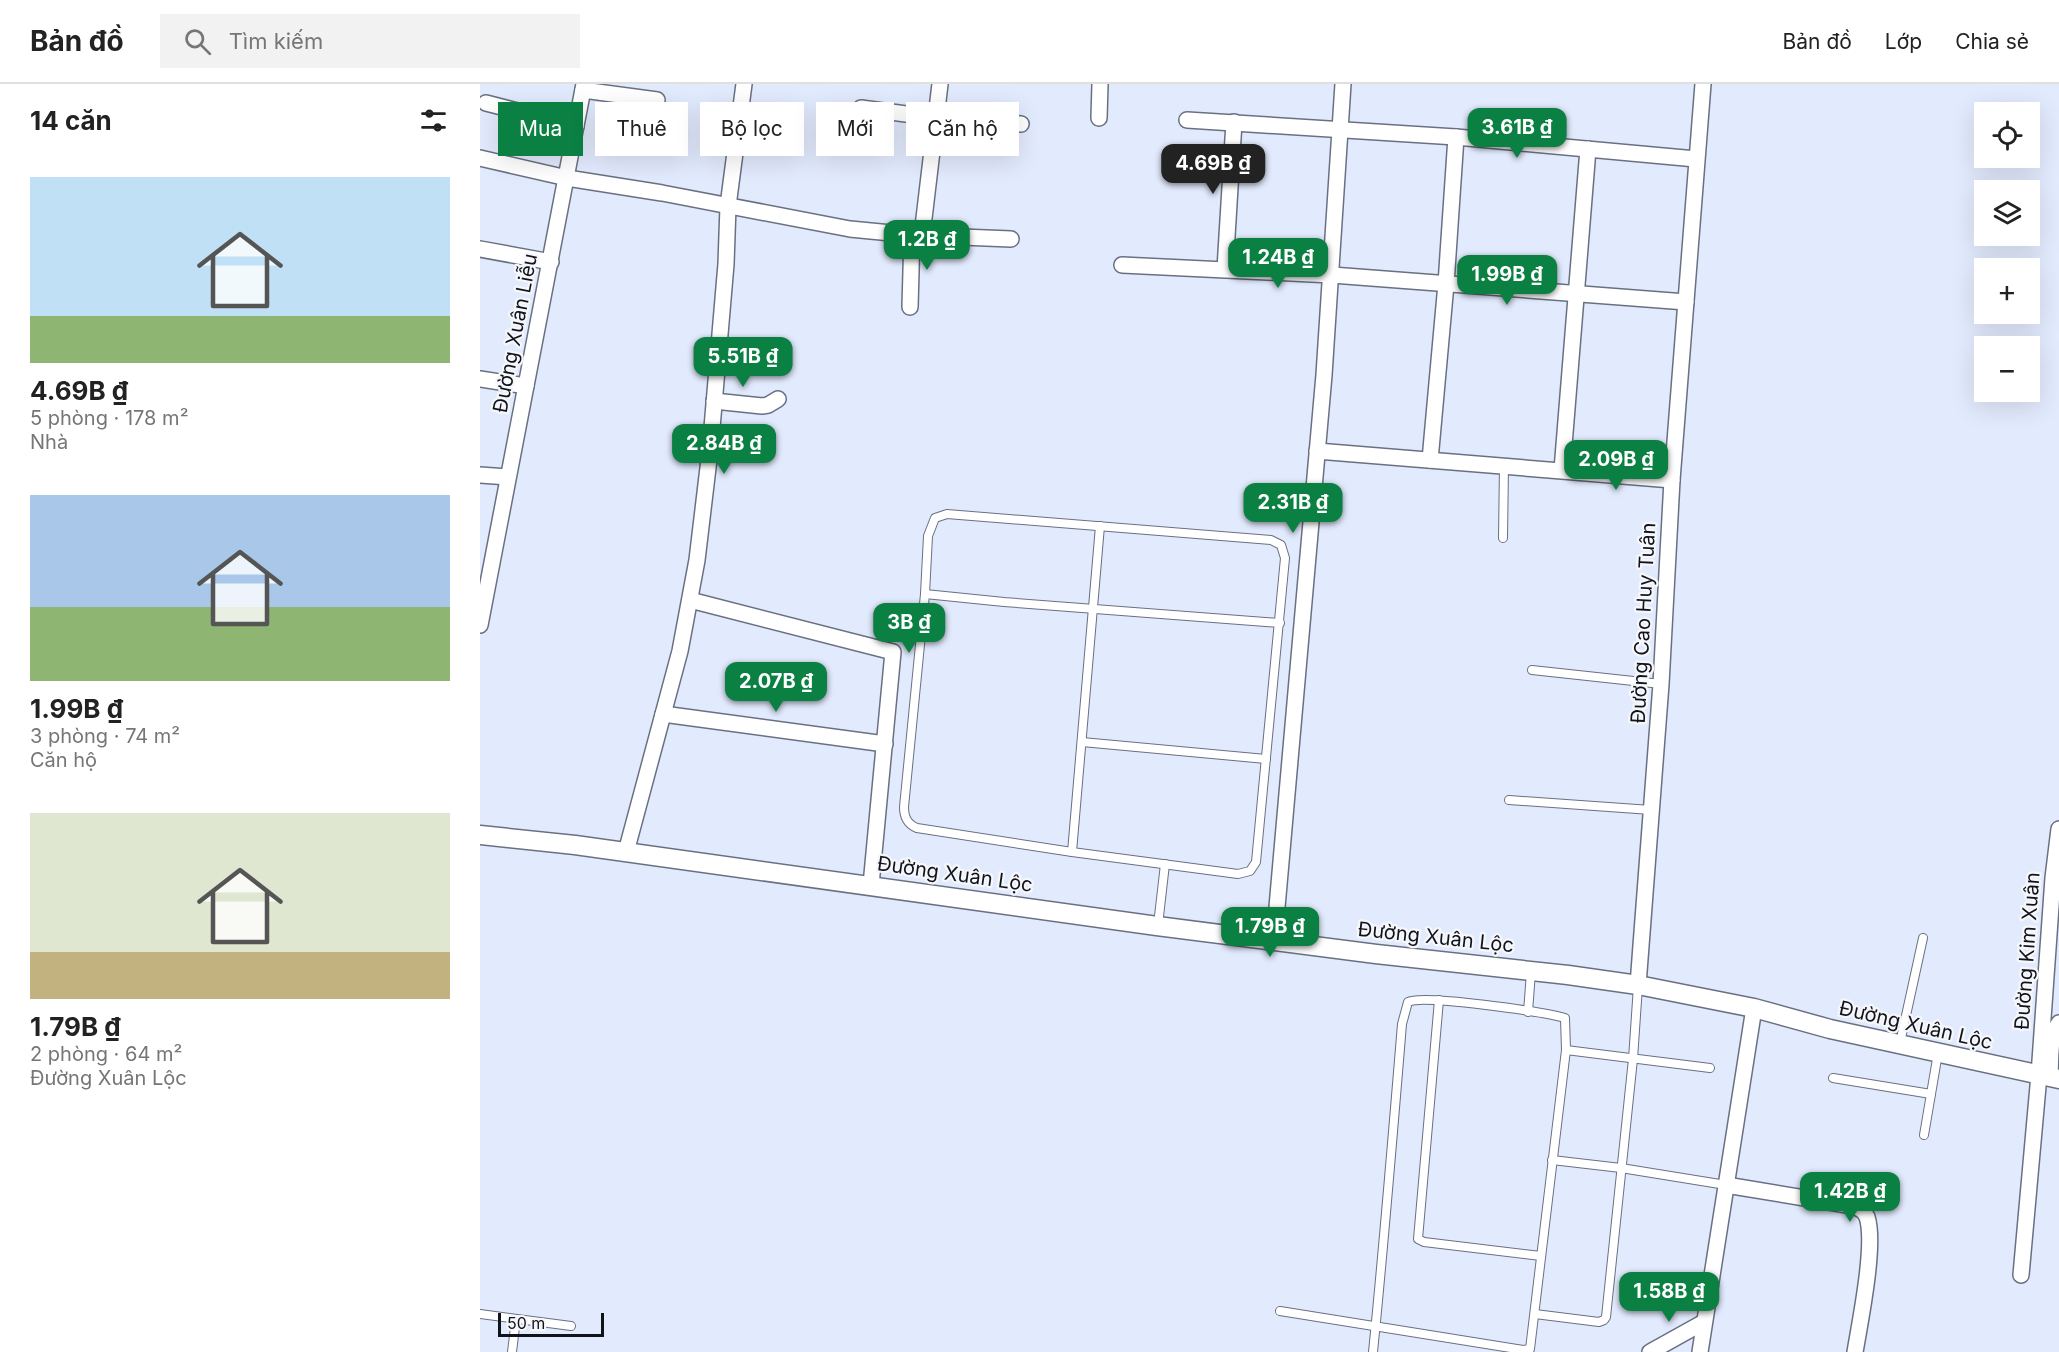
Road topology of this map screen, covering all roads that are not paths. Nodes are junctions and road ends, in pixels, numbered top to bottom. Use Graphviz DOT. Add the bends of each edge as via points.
graph roads {
  1 [pos="744,84"];
  2 [pos="940,84"];
  3 [pos="1100,84"];
  4 [pos="1342,84"];
  5 [pos="1703,84"];
  6 [pos="583,87"];
  7 [pos="657,100"];
  8 [pos="580,102"];
  9 [pos="938,102"];
  10 [pos="486,103"];
  11 [pos="498,106"];
  12 [pos="1099,118"];
  13 [pos="1187,120"];
  14 [pos="1234,122"];
  15 [pos="1019,124"];
  16 [pos="1022,124"];
  17 [pos="1340,129"];
  18 [pos="1456,137"];
  19 [pos="1588,148"];
  20 [pos="571,156"];
  21 [pos="930,156"];
  22 [pos="480,158"];
  23 [pos="1696,159"];
  24 [pos="567,177"];
  25 [pos="728,206"];
  26 [pos="917,235"];
  27 [pos="1011,239"];
  28 [pos="480,249"];
  29 [pos="550,262"];
  30 [pos="1122,265"];
  31 [pos="1225,269"];
  32 [pos="1332,275"];
  33 [pos="1446,284"];
  34 [pos="1577,295"];
  35 [pos="1686,302"];
  36 [pos="910,306"];
  37 [pos="480,379"];
  38 [pos="526,387"];
  39 [pos="778,399"];
  40 [pos="714,401"];
  41 [pos="1317,451"];
  42 [pos="1430,460"];
  43 [pos="1504,465"];
  44 [pos="1562,470"];
  45 [pos="480,475"];
  46 [pos="508,477"];
  47 [pos="1672,480"];
  48 [pos="1100,526"];
  49 [pos="1503,538"];
  50 [pos="925,594"];
  51 [pos="690,600"];
  52 [pos="1093,609"];
  53 [pos="1280,623"];
  54 [pos="480,625"];
  55 [pos="1532,670"];
  56 [pos="1661,684"];
  57 [pos="663,714"];
  58 [pos="1082,742"];
  59 [pos="885,744"];
  60 [pos="1266,759"];
  61 [pos="1509,800"];
  62 [pos="1651,810"];
  63 [pos="2059,829"];
  64 [pos="480,835"];
  65 [pos="626,852"];
  66 [pos="1072,852"];
  67 [pos="1165,864"];
  68 [pos="2056,878"];
  69 [pos="871,885"];
  70 [pos="1157,926"];
  71 [pos="1923,938"];
  72 [pos="1274,941"];
  73 [pos="1531,970"];
  74 [pos="1638,985"];
  75 [pos="1439,1000"];
  76 [pos="1754,1008"];
  77 [pos="1527,1012"];
  78 [pos="2059,1023"];
  79 [pos="1900,1045"];
  80 [pos="1566,1050"];
  81 [pos="1938,1053"];
  82 [pos="1633,1059"];
  83 [pos="1710,1068"];
  84 [pos="2049,1077"];
  85 [pos="1833,1078"];
  86 [pos="1931,1094"];
  87 [pos="1924,1135"];
  88 [pos="1552,1160"];
  89 [pos="1621,1168"];
  90 [pos="1726,1185"];
  91 [pos="1541,1256"];
  92 [pos="2021,1275"];
  93 [pos="1280,1311"];
  94 [pos="480,1314"];
  95 [pos="1535,1314"];
  96 [pos="516,1319"];
  97 [pos="1704,1322"];
  98 [pos="571,1326"];
  99 [pos="1375,1327"];
  100 [pos="512,1352"];
  101 [pos="1372,1352"];
  102 [pos="1650,1352"];
  103 [pos="1700,1352"];
  104 [pos="1855,1352"];
  1 -- 25 [label="street"];
  2 -- 9 [label="street"];
  3 -- 12 [label="street"];
  4 -- 17 [label="street"];
  5 -- 23 [label="street, Đường Cao Huy Tuân"];
  6 -- 7 [label="street"];
  6 -- 8 [label="street, Đường Xuân Liễu"];
  10 -- 11 [label="street"];
  13 -- 14 [label="street"];
  14 -- 17 [label="street"];
  14 -- 31 [label="street"];
  15 -- 16 [label="street"];
  17 -- 18 [label="street"];
  17 -- 32 [label="street"];
  18 -- 19 [label="street"];
  18 -- 33 [label="street"];
  19 -- 23 [label="street"];
  19 -- 34 [label="street"];
  20 -- 24 [label="street, Đường Xuân Liễu"];
  21 -- 26 [label="street"];
  22 -- 24 [label="street"];
  23 -- 35 [label="street, Đường Cao Huy Tuân"];
  24 -- 25 [label="street"];
  24 -- 29 [label="street, Đường Xuân Liễu"];
  25 -- 26 [label="street" via="850,229"];
  25 -- 40 [label="street"];
  26 -- 27 [label="street"];
  26 -- 36 [label="street"];
  28 -- 29 [label="street"];
  29 -- 38 [label="street, Đường Xuân Liễu"];
  30 -- 31 [label="street"];
  31 -- 32 [label="street"];
  32 -- 33 [label="street"];
  32 -- 41 [label="street"];
  33 -- 34 [label="street"];
  33 -- 42 [label="street"];
  34 -- 35 [label="street"];
  34 -- 44 [label="street"];
  35 -- 47 [label="street, Đường Cao Huy Tuân"];
  37 -- 38 [label="street"];
  38 -- 46 [label="street, Đường Xuân Liễu"];
  39 -- 40 [label="street" via="762,406"];
  40 -- 51 [label="street"];
  41 -- 42 [label="street"];
  41 -- 72 [label="street"];
  42 -- 43 [label="street"];
  43 -- 44 [label="street"];
  43 -- 49 [label="lane"];
  44 -- 47 [label="street"];
  45 -- 46 [label="street"];
  46 -- 54 [label="street, Đường Xuân Liễu"];
  47 -- 56 [label="street, Đường Cao Huy Tuân"];
  48 -- 50 [label="lane" via="938,516 929,529"];
  48 -- 52 [label="lane"];
  48 -- 53 [label="lane" via="1277,542 1285,553"];
  50 -- 52 [label="lane"];
  50 -- 66 [label="lane" via="904,807 908,823 918,828"];
  51 -- 57 [label="street"];
  51 -- 59 [label="street" via="893,652"];
  52 -- 53 [label="lane"];
  52 -- 58 [label="lane"];
  53 -- 60 [label="lane"];
  55 -- 56 [label="lane"];
  56 -- 62 [label="street, Đường Cao Huy Tuân"];
  57 -- 59 [label="street"];
  57 -- 65 [label="street"];
  58 -- 60 [label="lane"];
  58 -- 66 [label="lane"];
  59 -- 69 [label="street"];
  60 -- 67 [label="lane" via="1256,862 1251,871 1238,874"];
  61 -- 62 [label="lane"];
  62 -- 74 [label="street, Đường Cao Huy Tuân"];
  63 -- 68 [label="street, Đường Kim Xuân"];
  64 -- 65 [label="street, Đường Xuân Lộc"];
  65 -- 69 [label="street, Đường Xuân Lộc"];
  66 -- 67 [label="lane"];
  67 -- 70 [label="lane"];
  68 -- 84 [label="street, Đường Kim Xuân"];
  69 -- 70 [label="street, Đường Xuân Lộc"];
  70 -- 72 [label="street, Đường Xuân Lộc"];
  71 -- 79 [label="lane"];
  72 -- 73 [label="street, Đường Xuân Lộc"];
  73 -- 74 [label="street, Đường Xuân Lộc"];
  73 -- 77 [label="lane"];
  74 -- 76 [label="street, Đường Xuân Lộc"];
  74 -- 82 [label="lane"];
  75 -- 77 [label="lane"];
  75 -- 91 [label="lane" via="1418,1239"];
  75 -- 99 [label="lane" via="1408,1002 1402,1024"];
  76 -- 79 [label="street, Đường Xuân Lộc"];
  76 -- 90 [label="street"];
  77 -- 80 [label="lane" via="1565,1018"];
  78 -- 84 [label="street"];
  79 -- 81 [label="street, Đường Xuân Lộc"];
  80 -- 82 [label="lane"];
  80 -- 88 [label="lane"];
  81 -- 84 [label="street, Đường Xuân Lộc"];
  81 -- 86 [label="lane"];
  82 -- 83 [label="lane"];
  82 -- 89 [label="lane"];
  84 -- 92 [label="street"];
  85 -- 86 [label="lane"];
  86 -- 87 [label="lane"];
  88 -- 89 [label="lane"];
  88 -- 91 [label="lane"];
  89 -- 90 [label="lane"];
  89 -- 95 [label="lane" via="1606,1317 1599,1322"];
  90 -- 97 [label="street"];
  90 -- 104 [label="street" via="1862,1209 1868,1220 1869,1248"];
  91 -- 95 [label="lane"];
  93 -- 99 [label="lane"];
  94 -- 96 [label="lane"];
  95 -- 99 [label="lane" via="1529,1350"];
  96 -- 98 [label="lane"];
  96 -- 100 [label="lane"];
  97 -- 102 [label="street"];
  97 -- 103 [label="street"];
  99 -- 101 [label="lane"];
}
